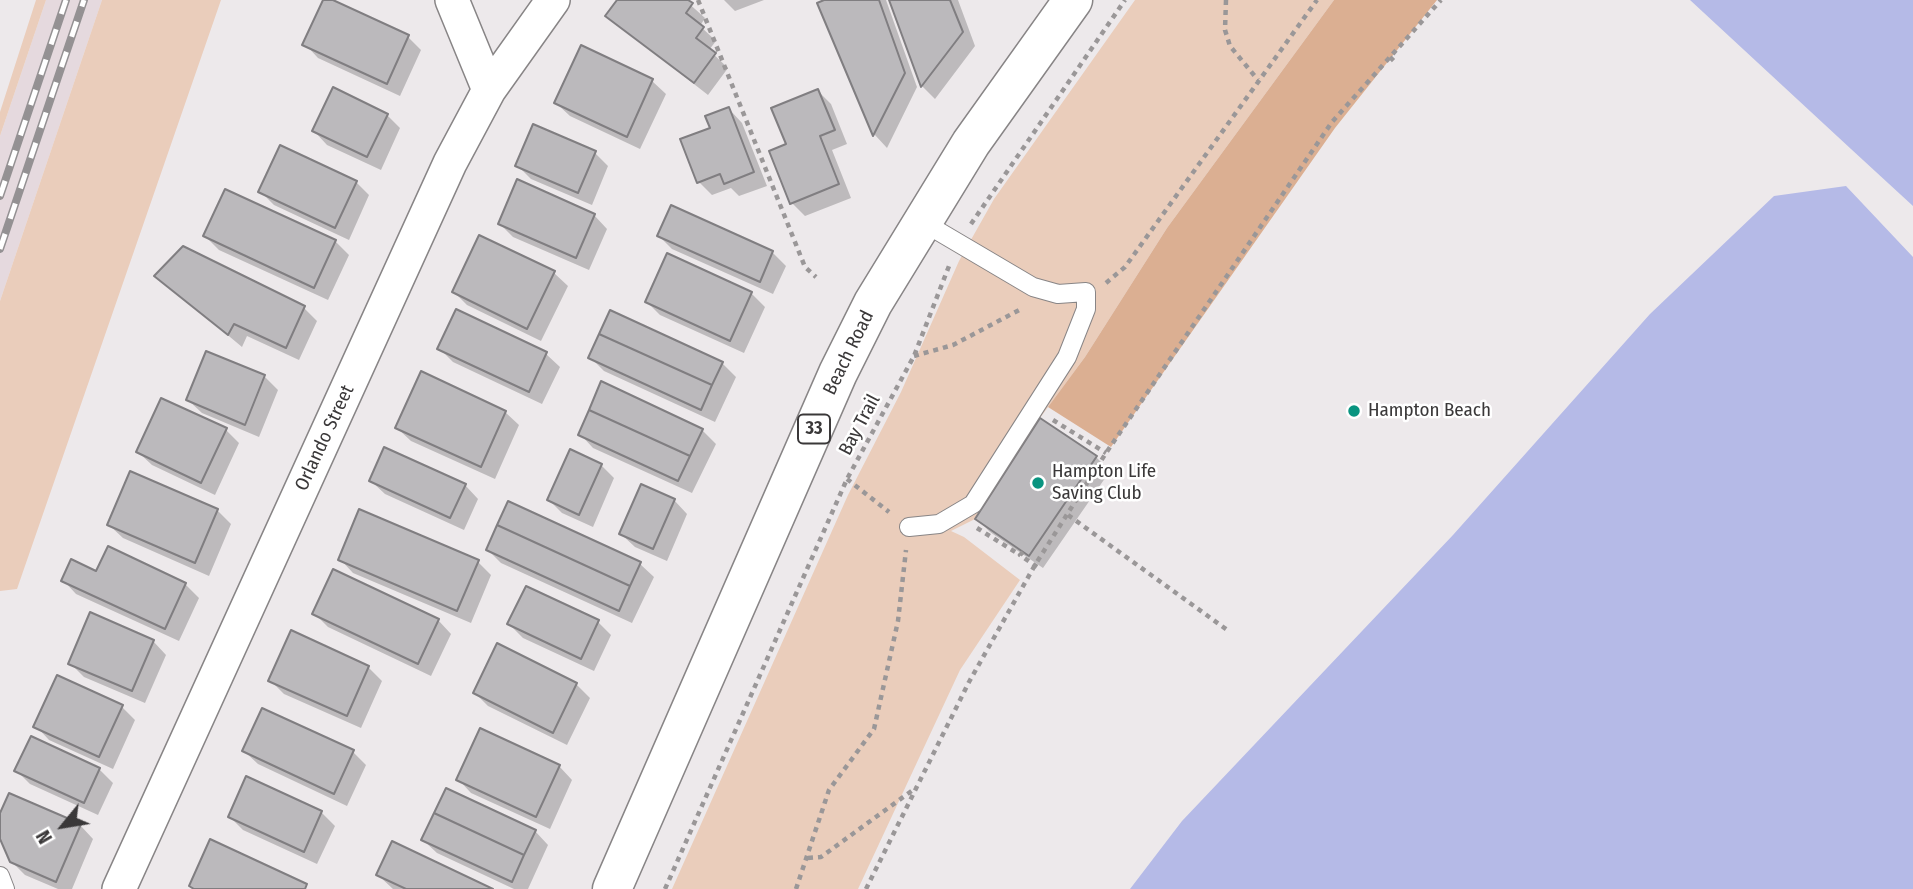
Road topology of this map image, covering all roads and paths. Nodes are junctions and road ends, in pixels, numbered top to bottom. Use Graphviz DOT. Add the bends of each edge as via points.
graph roads {
  1 [pos="452,0"];
  2 [pos="553,0"];
  3 [pos="698,0"];
  4 [pos="1073,0"];
  5 [pos="1125,0"];
  6 [pos="1226,0"];
  7 [pos="1317,0"];
  8 [pos="1441,0"];
  9 [pos="1390,57"];
  10 [pos="1396,63"];
  11 [pos="1258,80"];
  12 [pos="489,90"];
  13 [pos="921,220"];
  14 [pos="959,244"];
  15 [pos="816,277"];
  16 [pos="1086,292"];
  17 [pos="1048,293"];
  18 [pos="914,356"];
  19 [pos="1045,414"];
  20 [pos="1106,453"];
  21 [pos="1096,470"];
  22 [pos="1102,474"];
  23 [pos="847,479"];
  24 [pos="1068,515"];
  25 [pos="972,525"];
  26 [pos="909,527"];
  27 [pos="1035,565"];
  28 [pos="1040,569"];
  29 [pos="1230,632"];
  30 [pos="918,786"];
  31 [pos="808,859"];
  32 [pos="0,876"];
  33 [pos="5,889"];
  34 [pos="119,889"];
  35 [pos="612,889"];
  36 [pos="665,889"];
  37 [pos="796,889"];
  38 [pos="866,889"];
  1 -- 12 [label="street"];
  2 -- 12 [label="street, Orlando Street"];
  3 -- 15 [label="path" via="805,267"];
  4 -- 13 [label="main road, Beach Road / 33"];
  5 -- 14 [label="path, Bay Trail"];
  6 -- 11 [label="path" via="1225,30 1230,46"];
  7 -- 11 [label="path"];
  8 -- 9 [label="path"];
  9 -- 10 [label="path"];
  9 -- 20 [label="path" via="1318,142"];
  11 -- 16 [label="path" via="1125,267"];
  12 -- 34 [label="street, Orlando Street" via="445,176"];
  13 -- 14 [label="lane"];
  13 -- 35 [label="main road, Beach Road / 33" via="838,373"];
  14 -- 17 [label="lane"];
  14 -- 18 [label="path, Bay Trail"];
  16 -- 17 [label="lane"];
  16 -- 26 [label="lane" via="1086,309 1068,357 973,504 939,524"];
  17 -- 18 [label="path" via="953,345"];
  18 -- 23 [label="path, Bay Trail"];
  19 -- 20 [label="path"];
  20 -- 21 [label="path"];
  21 -- 22 [label="path"];
  21 -- 24 [label="path"];
  23 -- 26 [label="path"];
  23 -- 36 [label="path, Bay Trail"];
  24 -- 27 [label="path"];
  24 -- 29 [label="path"];
  25 -- 27 [label="path"];
  26 -- 31 [label="path" via="898,621 874,729 829,790"];
  27 -- 28 [label="path"];
  27 -- 30 [label="path" via="969,682 932,766"];
  30 -- 31 [label="path" via="821,857"];
  30 -- 38 [label="path"];
  31 -- 37 [label="path"];
  32 -- 33 [label="lane"];
}
